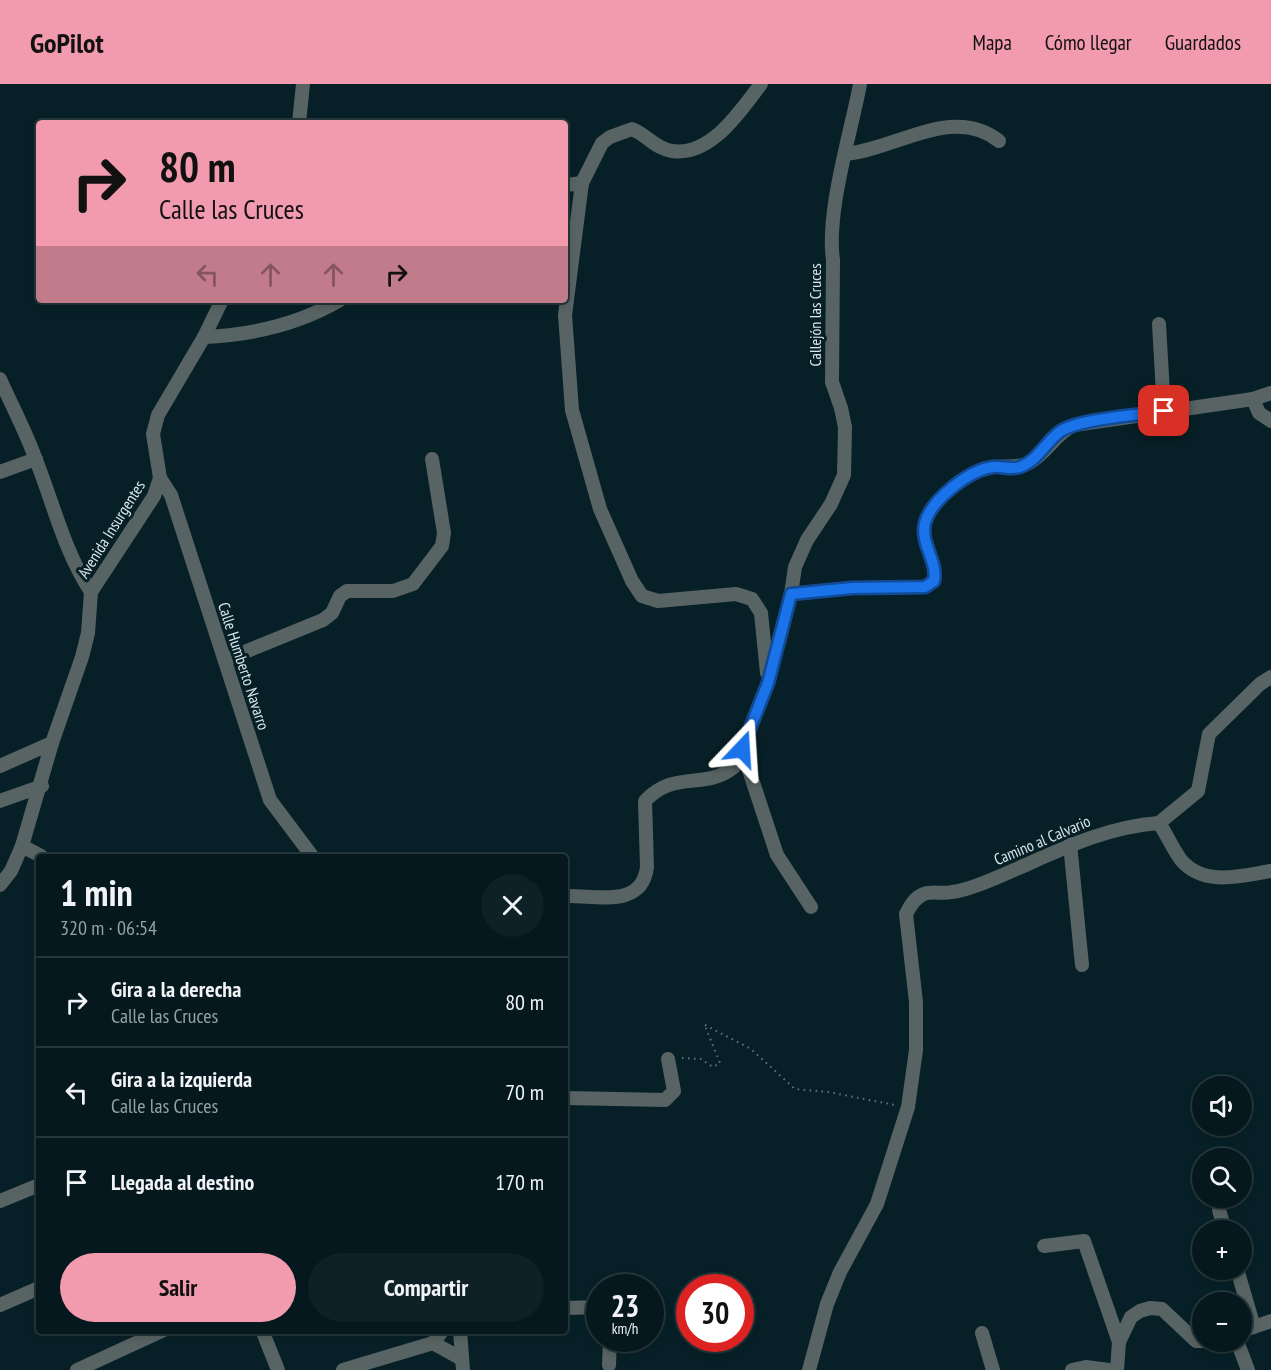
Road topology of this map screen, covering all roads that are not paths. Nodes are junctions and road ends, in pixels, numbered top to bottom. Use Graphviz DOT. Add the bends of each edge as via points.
graph roads {
  1 [pos="303,84"];
  2 [pos="761,84"];
  3 [pos="860,84"];
  4 [pos="299,120"];
  5 [pos="999,141"];
  6 [pos="845,154"];
  7 [pos="582,183"];
  8 [pos="568,185"];
  9 [pos="568,292"];
  10 [pos="221,303"];
  11 [pos="335,303"];
  12 [pos="567,303"];
  13 [pos="1159,324"];
  14 [pos="204,338"];
  15 [pos="0,379"];
  16 [pos="1271,393"];
  17 [pos="1253,399"];
  18 [pos="6,411"];
  19 [pos="1164,411"];
  20 [pos="1271,422"];
  21 [pos="36,459"];
  22 [pos="432,459"];
  23 [pos="0,472"];
  24 [pos="160,478"];
  25 [pos="91,592"];
  26 [pos="791,594"];
  27 [pos="225,660"];
  28 [pos="1271,677"];
  29 [pos="768,683"];
  30 [pos="52,743"];
  31 [pos="742,749"];
  32 [pos="0,766"];
  33 [pos="42,786"];
  34 [pos="0,801"];
  35 [pos="1159,823"];
  36 [pos="1070,844"];
  37 [pos="22,846"];
  38 [pos="310,853"];
  39 [pos="36,854"];
  40 [pos="1271,871"];
  41 [pos="0,885"];
  42 [pos="568,896"];
  43 [pos="811,907"];
  44 [pos="1082,965"];
  45 [pos="668,1059"];
  46 [pos="568,1098"];
  47 [pos="36,1186"];
  48 [pos="0,1201"];
  49 [pos="1219,1210"];
  50 [pos="1222,1220"];
  51 [pos="1044,1246"];
  52 [pos="36,1289"];
  53 [pos="0,1305"];
  54 [pos="586,1307"];
  55 [pos="568,1308"];
  56 [pos="1271,1321"];
  57 [pos="1252,1328"];
  58 [pos="155,1334"];
  59 [pos="264,1334"];
  60 [pos="440,1334"];
  61 [pos="460,1334"];
  62 [pos="982,1334"];
  63 [pos="1192,1337"];
  64 [pos="1119,1342"];
  65 [pos="434,1343"];
  66 [pos="609,1352"];
  67 [pos="1241,1352"];
  68 [pos="462,1364"];
  69 [pos="609,1365"];
  70 [pos="77,1370"];
  71 [pos="278,1370"];
  72 [pos="344,1370"];
  73 [pos="809,1370"];
  74 [pos="993,1370"];
  75 [pos="1072,1370"];
  76 [pos="1109,1370"];
  77 [pos="1117,1370"];
  78 [pos="1248,1370"];
  1 -- 4 [label="street"];
  2 -- 7 [label="street" via="708,144 672,151 656,146 646,135 632,129 602,143"];
  3 -- 6 [label="street, Callejón las Cruces"];
  5 -- 6 [label="street" via="986,130 973,126 953,127"];
  6 -- 26 [label="street, Callejón las Cruces" via="830,243 831,382 842,408 846,460 831,504 795,567"];
  7 -- 8 [label="street"];
  7 -- 9 [label="street"];
  10 -- 14 [label="street, Avenida Insurgentes"];
  11 -- 14 [label="street" via="266,329"];
  12 -- 29 [label="street" via="572,410 600,509 632,582 642,596 658,601 736,594 752,599 761,614"];
  13 -- 19 [label="street"];
  14 -- 24 [label="street, Avenida Insurgentes" via="158,415 153,434"];
  15 -- 18 [label="street"];
  16 -- 17 [label="street"];
  17 -- 19 [label="street"];
  17 -- 20 [label="street" via="1258,413"];
  18 -- 21 [label="street"];
  19 -- 26 [label="street" via="1074,425 1060,432 1031,462 1017,468 980,469 966,476 945,494 925,522 924,537 935,573 934,581 925,587"];
  21 -- 23 [label="street"];
  21 -- 25 [label="street" via="62,538"];
  22 -- 27 [label="street" via="444,533 442,546 413,584 393,591 347,591 340,596 333,613 323,620"];
  24 -- 25 [label="street, Avenida Insurgentes" via="154,496"];
  24 -- 27 [label="street, Calle Humberto Navarro" via="171,495"];
  25 -- 30 [label="street, Avenida Insurgentes" via="82,657"];
  26 -- 29 [label="street, Callejón las Cruces"];
  27 -- 38 [label="street, Calle Humberto Navarro" via="270,800"];
  28 -- 35 [label="street" via="1209,734 1198,791"];
  29 -- 31 [label="street, Callejón las Cruces"];
  30 -- 32 [label="street"];
  30 -- 33 [label="street, Avenida Insurgentes"];
  31 -- 42 [label="street, Callejón las Cruces" via="734,767 727,772 663,785 645,801 647,867 639,888 623,898"];
  31 -- 43 [label="street" via="777,855"];
  33 -- 34 [label="street"];
  33 -- 37 [label="street, Avenida Insurgentes"];
  35 -- 36 [label="street, Camino al Calvario" via="1106,832"];
  35 -- 40 [label="street" via="1181,860 1194,871 1214,878"];
  36 -- 44 [label="street"];
  36 -- 73 [label="street, Camino al Calvario" via="977,886 924,894 906,914 916,1002 916,1050 908,1107 877,1204 827,1304"];
  37 -- 39 [label="street"];
  37 -- 41 [label="street, Avenida Insurgentes"];
  45 -- 46 [label="street" via="674,1091 671,1096 655,1101"];
  47 -- 48 [label="street"];
  49 -- 50 [label="street"];
  51 -- 64 [label="street" via="1084,1241"];
  52 -- 53 [label="street"];
  54 -- 55 [label="street"];
  56 -- 57 [label="street"];
  58 -- 70 [label="street"];
  59 -- 71 [label="street"];
  60 -- 65 [label="street"];
  61 -- 68 [label="street"];
  62 -- 74 [label="street"];
  63 -- 64 [label="street" via="1162,1309 1150,1308 1131,1317"];
  64 -- 77 [label="street"];
  65 -- 68 [label="street"];
  65 -- 72 [label="street"];
  66 -- 69 [label="street"];
  67 -- 78 [label="street"];
  75 -- 76 [label="street"];
}
